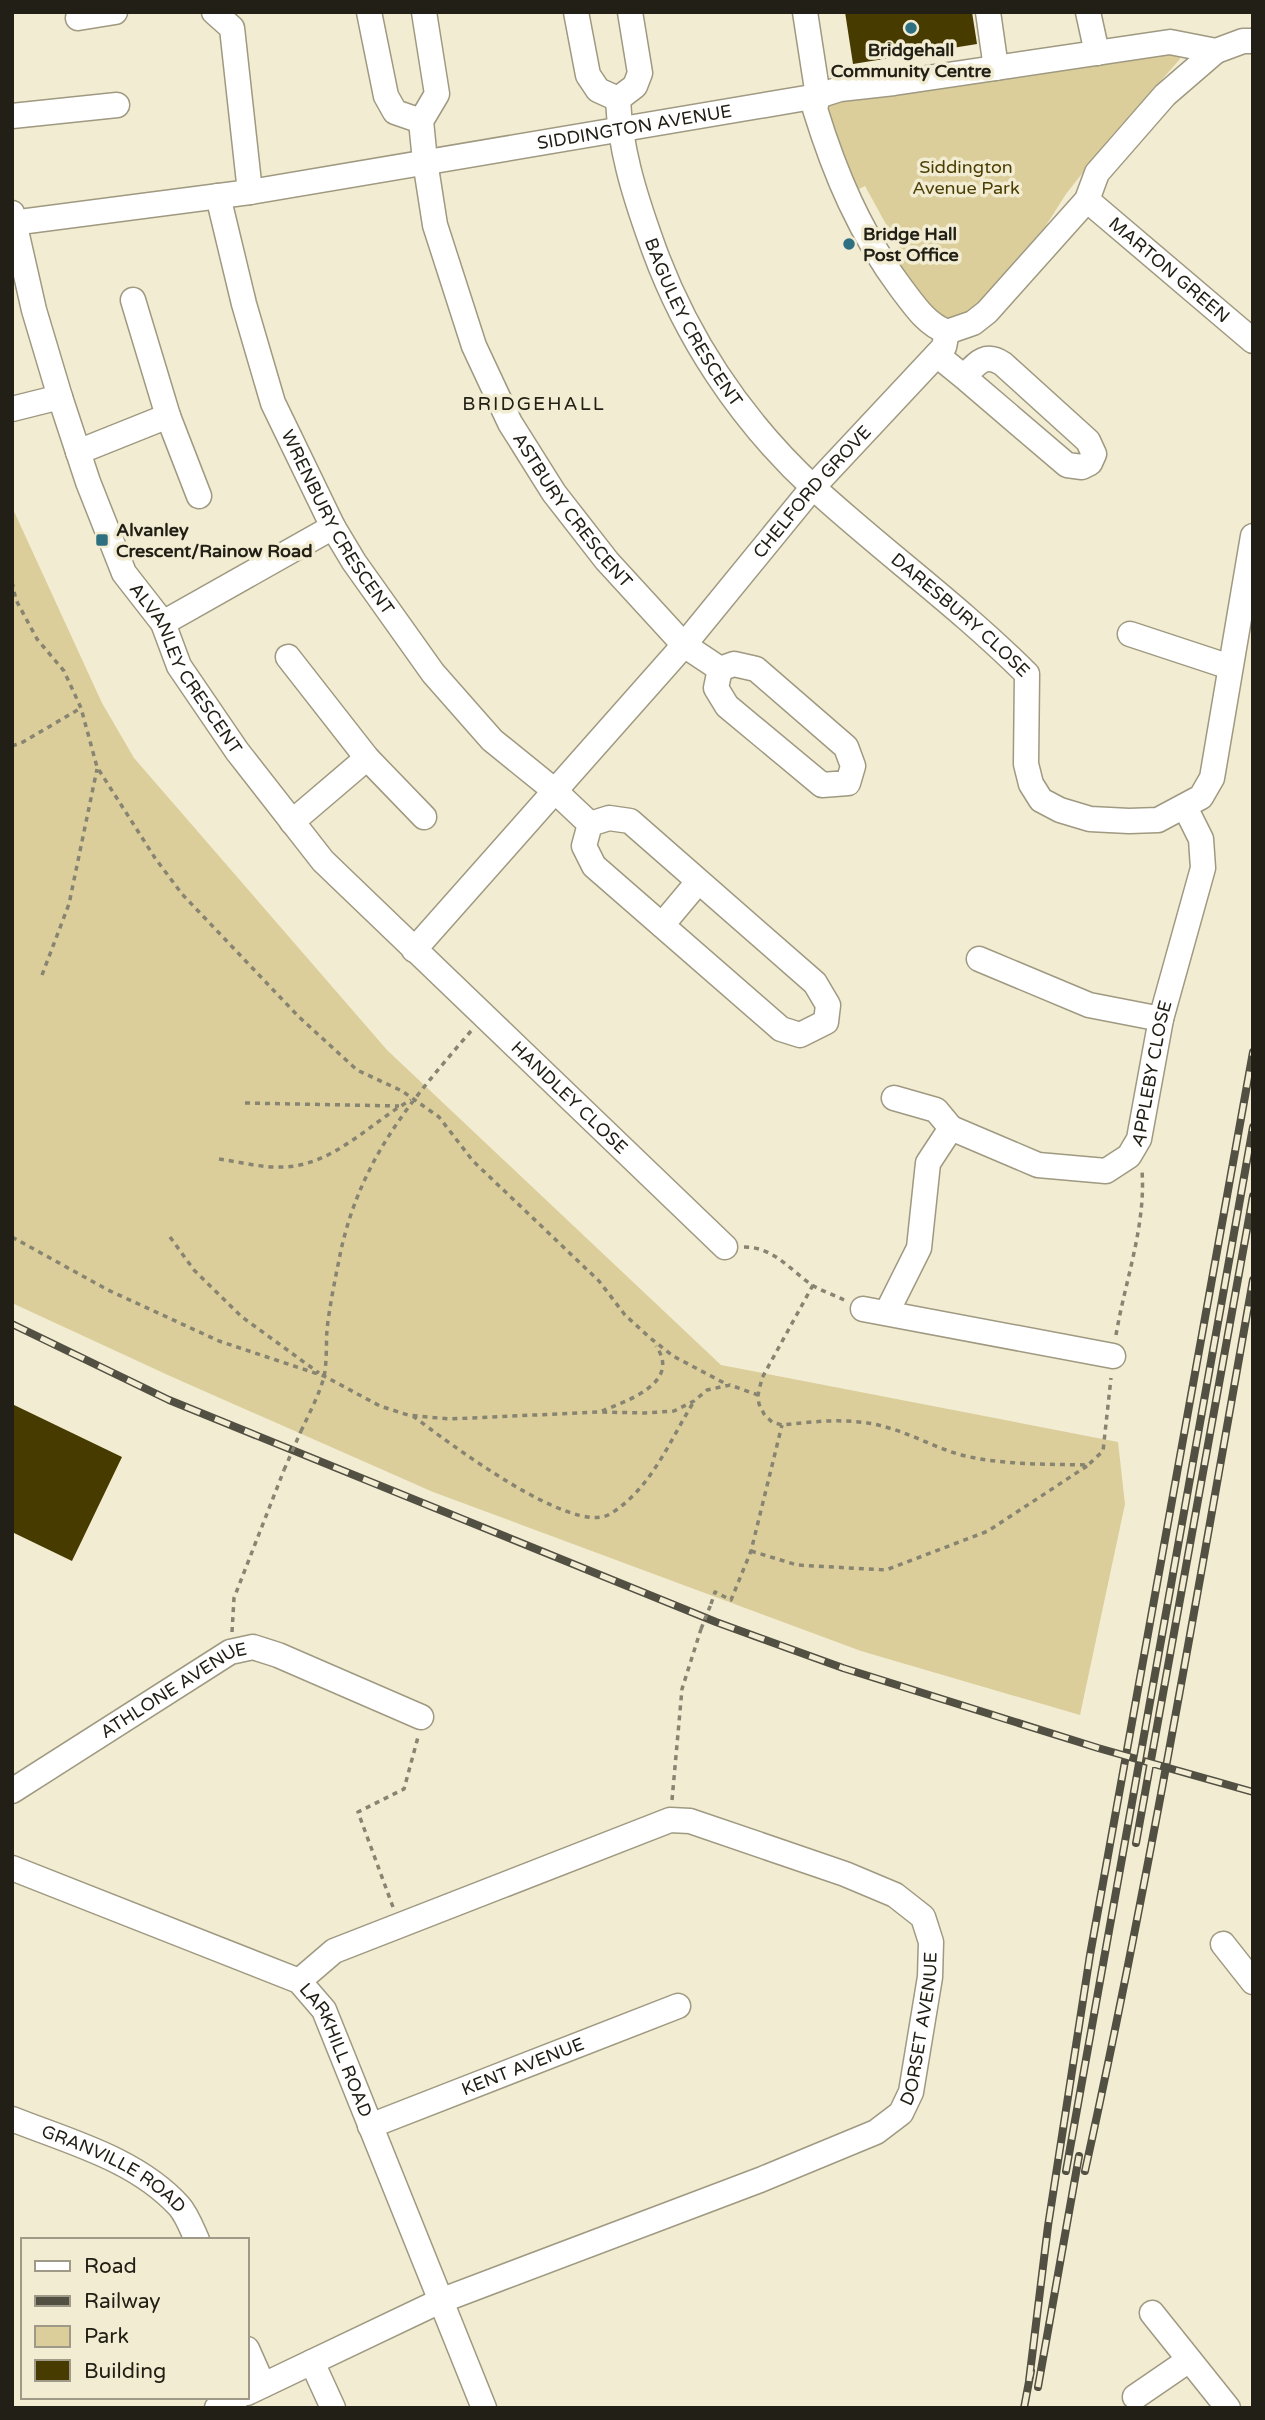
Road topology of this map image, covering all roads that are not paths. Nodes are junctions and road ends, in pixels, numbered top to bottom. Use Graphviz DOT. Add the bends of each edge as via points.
graph roads {
  1 [pos="115,12"];
  2 [pos="214,12"];
  3 [pos="369,12"];
  4 [pos="424,12"];
  5 [pos="576,12"];
  6 [pos="630,12"];
  7 [pos="805,12"];
  8 [pos="988,12"];
  9 [pos="1088,12"];
  10 [pos="78,18"];
  11 [pos="1253,41"];
  12 [pos="1216,51"];
  13 [pos="1097,53"];
  14 [pos="996,68"];
  15 [pos="818,96"];
  16 [pos="618,99"];
  17 [pos="117,105"];
  18 [pos="12,116"];
  19 [pos="421,121"];
  20 [pos="619,130"];
  21 [pos="425,161"];
  22 [pos="250,191"];
  23 [pos="218,196"];
  24 [pos="1087,200"];
  25 [pos="13,220"];
  26 [pos="133,300"];
  27 [pos="947,332"];
  28 [pos="1253,341"];
  29 [pos="937,355"];
  30 [pos="964,377"];
  31 [pos="60,397"];
  32 [pos="12,409"];
  33 [pos="168,416"];
  34 [pos="78,452"];
  35 [pos="813,487"];
  36 [pos="199,496"];
  37 [pos="333,527"];
  38 [pos="1253,536"];
  39 [pos="163,623"];
  40 [pos="1130,634"];
  41 [pos="684,645"];
  42 [pos="288,657"];
  43 [pos="1230,667"];
  44 [pos="720,669"];
  45 [pos="367,758"];
  46 [pos="555,791"];
  47 [pos="1185,807"];
  48 [pos="424,817"];
  49 [pos="292,822"];
  50 [pos="590,824"];
  51 [pos="698,882"];
  52 [pos="662,925"];
  53 [pos="414,950"];
  54 [pos="979,959"];
  55 [pos="1161,1019"];
  56 [pos="894,1098"];
  57 [pos="951,1128"];
  58 [pos="725,1247"];
  59 [pos="1113,1356"];
  60 [pos="421,1717"];
  61 [pos="12,1791"];
  62 [pos="12,1868"];
  63 [pos="1223,1944"];
  64 [pos="299,1981"];
  65 [pos="1253,1982"];
  66 [pos="678,2006"];
  67 [pos="12,2119"];
  68 [pos="370,2126"];
  69 [pos="196,2238"];
  70 [pos="440,2301"];
  71 [pos="1152,2313"];
  72 [pos="248,2354"];
  73 [pos="1189,2360"];
  74 [pos="312,2362"];
  75 [pos="255,2389"];
  76 [pos="1135,2397"];
  77 [pos="234,2399"];
  78 [pos="217,2408"];
  79 [pos="333,2408"];
  80 [pos="485,2408"];
  81 [pos="1228,2408"];
  1 -- 10 [label="street"];
  2 -- 22 [label="street" via="232,28"];
  3 -- 19 [label="street" via="386,96 395,112"];
  4 -- 19 [label="street" via="437,94"];
  5 -- 16 [label="street" via="588,75 598,90"];
  6 -- 16 [label="street" via="639,73 635,86"];
  7 -- 15 [label="street"];
  8 -- 14 [label="street"];
  9 -- 13 [label="street"];
  11 -- 12 [label="street, SIDDINGTON AVENUE"];
  12 -- 13 [label="street, SIDDINGTON AVENUE" via="1170,42"];
  12 -- 24 [label="street" via="1165,94 1097,173"];
  13 -- 14 [label="street, SIDDINGTON AVENUE"];
  14 -- 15 [label="street, SIDDINGTON AVENUE"];
  15 -- 20 [label="street, SIDDINGTON AVENUE"];
  15 -- 27 [label="street" via="815,108 826,146 864,233 913,304"];
  16 -- 20 [label="street, BAGULEY CRESCENT"];
  17 -- 18 [label="street"];
  19 -- 21 [label="street, ASTBURY CRESCENT"];
  20 -- 21 [label="street, SIDDINGTON AVENUE"];
  20 -- 35 [label="street, BAGULEY CRESCENT" via="634,194 686,325 720,380"];
  21 -- 22 [label="street, SIDDINGTON AVENUE"];
  21 -- 41 [label="street, ASTBURY CRESCENT" via="435,225 462,309 510,424 607,561"];
  22 -- 23 [label="street, SIDDINGTON AVENUE"];
  23 -- 25 [label="street, SIDDINGTON AVENUE"];
  23 -- 37 [label="street, WRENBURY CRESCENT" via="273,403"];
  24 -- 27 [label="street" via="987,312 973,323"];
  24 -- 28 [label="street, MARTON GREEN"];
  25 -- 31 [label="street, ALVANLEY CRESCENT"];
  26 -- 33 [label="street"];
  27 -- 29 [label="street, CHELFORD GROVE"];
  29 -- 30 [label="street"];
  29 -- 35 [label="street, CHELFORD GROVE"];
  30 -- 30 [label="street" via="1067,465 1090,463 1094,454 1087,441 1003,364 984,359"];
  31 -- 32 [label="street"];
  31 -- 34 [label="street, ALVANLEY CRESCENT"];
  33 -- 34 [label="street"];
  33 -- 36 [label="street"];
  34 -- 39 [label="street, ALVANLEY CRESCENT" via="124,573"];
  35 -- 41 [label="street, CHELFORD GROVE"];
  35 -- 47 [label="street, DARESBURY CLOSE" via="1027,674 1026,764 1041,800 1090,819 1129,821 1158,820"];
  37 -- 39 [label="street"];
  37 -- 46 [label="street, WRENBURY CRESCENT" via="433,673 492,740"];
  38 -- 43 [label="street, DARESBURY CLOSE"];
  39 -- 49 [label="street, ALVANLEY CRESCENT" via="179,666"];
  40 -- 43 [label="street"];
  41 -- 44 [label="street, ASTBURY CRESCENT"];
  41 -- 46 [label="street, CHELFORD GROVE"];
  42 -- 45 [label="street"];
  43 -- 47 [label="street, DARESBURY CLOSE" via="1212,778 1201,797"];
  44 -- 44 [label="street" via="716,688 727,706 822,785 848,783 853,766 848,750 825,728 756,669 734,664"];
  45 -- 48 [label="street"];
  45 -- 49 [label="street"];
  46 -- 50 [label="street, WRENBURY CRESCENT"];
  46 -- 53 [label="street, CHELFORD GROVE"];
  47 -- 55 [label="street, APPLEBY CLOSE" via="1201,839 1203,868"];
  49 -- 53 [label="street, ALVANLEY CRESCENT" via="323,861"];
  50 -- 51 [label="street" via="609,818 630,821"];
  50 -- 52 [label="street" via="584,846 594,866"];
  51 -- 52 [label="street"];
  51 -- 52 [label="street" via="815,983 828,1005 826,1022 800,1035 781,1029"];
  53 -- 58 [label="street, HANDLEY CLOSE"];
  54 -- 55 [label="street" via="1089,1005"];
  55 -- 57 [label="street, APPLEBY CLOSE" via="1139,1139 1129,1156 1106,1171 1038,1165"];
  56 -- 57 [label="street, APPLEBY CLOSE" via="936,1110"];
  57 -- 59 [label="street" via="928,1163 919,1248 875,1311"];
  60 -- 61 [label="street, ATHLONE AVENUE" via="253,1647 230,1652"];
  62 -- 64 [label="street, LARKHILL ROAD"];
  63 -- 65 [label="street"];
  64 -- 68 [label="street, LARKHILL ROAD" via="324,2010"];
  64 -- 70 [label="street, DORSET AVENUE" via="334,1951 670,1820 690,1821 845,1874 895,1895 922,1917 931,1942 930,1977 911,2092 901,2113 876,2132 760,2180"];
  66 -- 68 [label="street, KENT AVENUE"];
  67 -- 69 [label="street, GRANVILLE ROAD" via="112,2158 147,2177 181,2208"];
  68 -- 70 [label="street, LARKHILL ROAD"];
  70 -- 74 [label="street, DORSET AVENUE"];
  70 -- 80 [label="street, LARKHILL ROAD"];
  71 -- 73 [label="street"];
  72 -- 75 [label="street"];
  73 -- 76 [label="street"];
  73 -- 81 [label="street"];
  74 -- 75 [label="street, DORSET AVENUE"];
  74 -- 79 [label="street"];
  77 -- 78 [label="street"];
}
